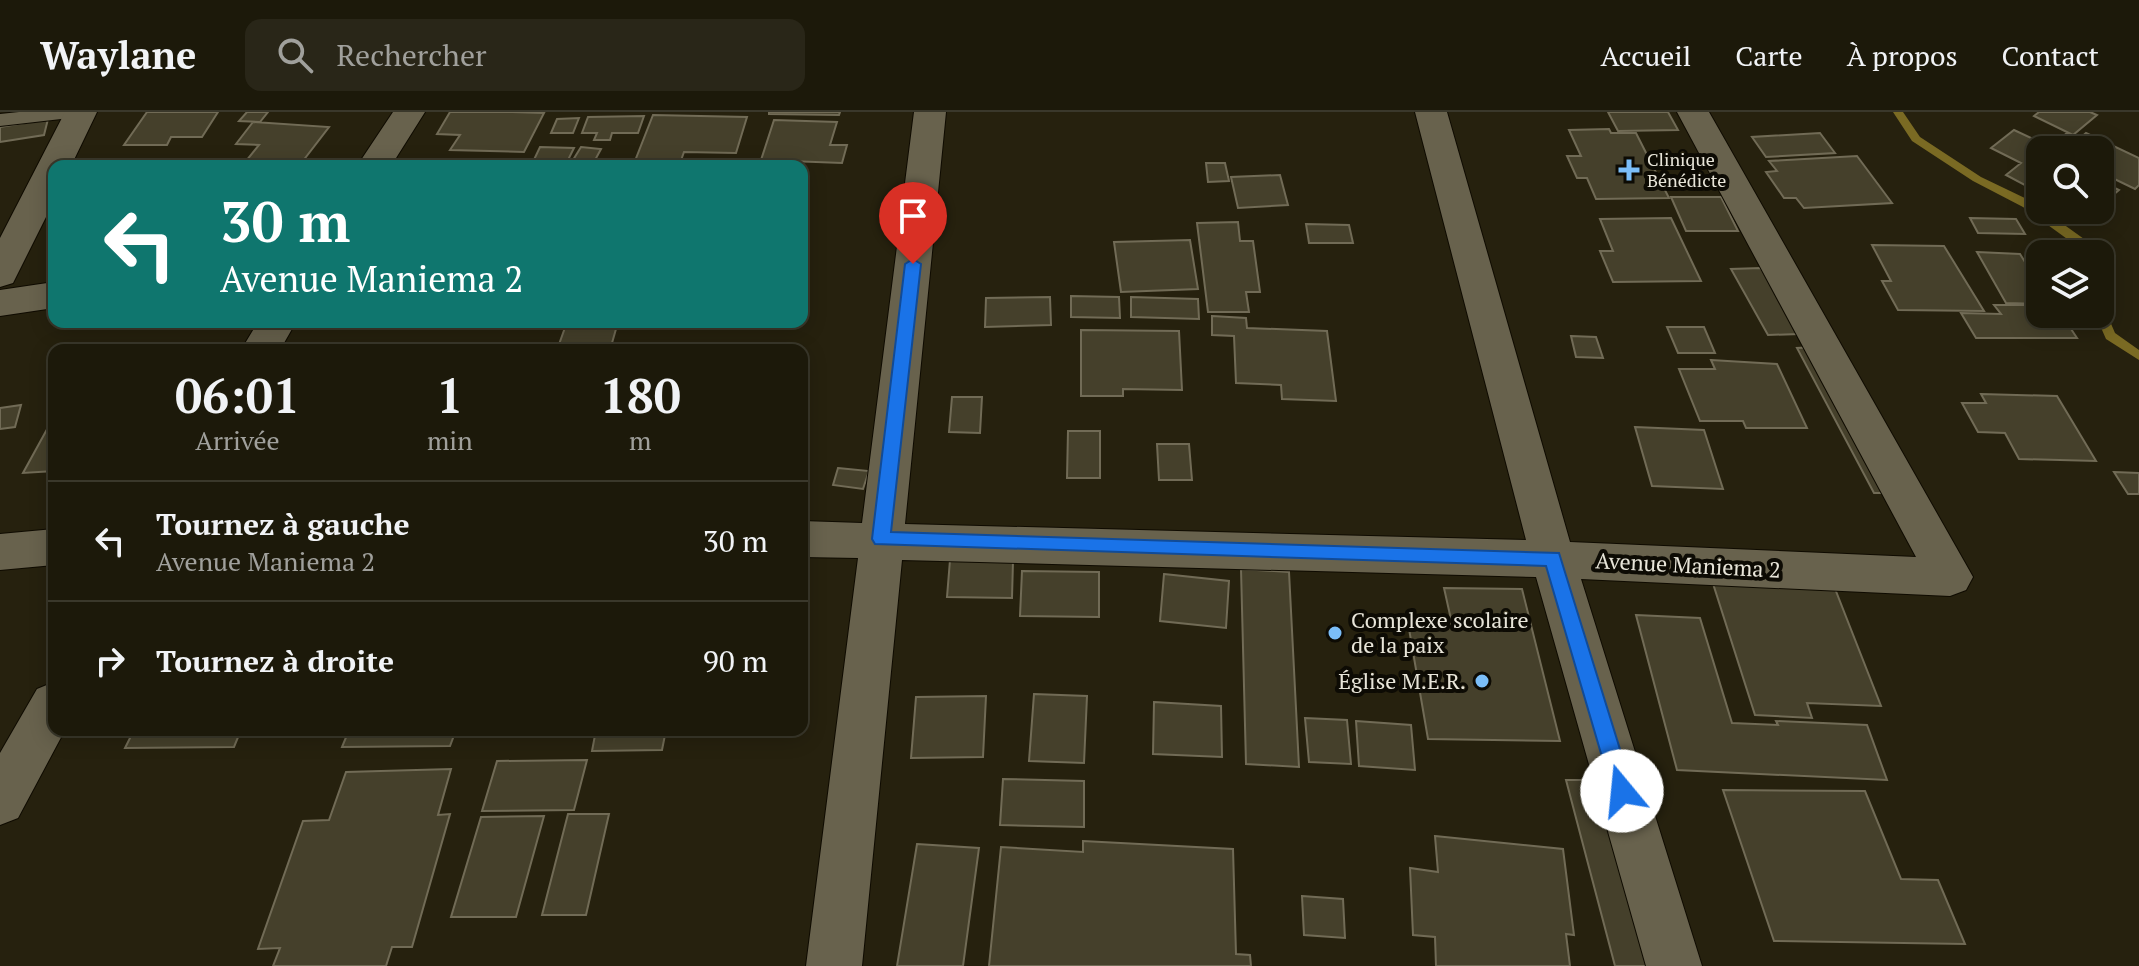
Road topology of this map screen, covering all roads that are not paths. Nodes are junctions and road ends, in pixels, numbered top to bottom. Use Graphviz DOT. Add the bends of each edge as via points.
graph roads {
  1 [pos="70,112"];
  2 [pos="81,112"];
  3 [pos="409,112"];
  4 [pos="930,112"];
  5 [pos="1431,112"];
  6 [pos="1693,112"];
  7 [pos="0,120"];
  8 [pos="57,160"];
  9 [pos="378,160"];
  10 [pos="48,178"];
  11 [pos="0,274"];
  12 [pos="48,296"];
  13 [pos="0,303"];
  14 [pos="808,539"];
  15 [pos="882,539"];
  16 [pos="48,548"];
  17 [pos="0,552"];
  18 [pos="1553,559"];
  19 [pos="48,715"];
  20 [pos="0,801"];
  21 [pos="834,966"];
  22 [pos="1674,966"];
  1 -- 7 [label="lane"];
  2 -- 8 [label="street"];
  3 -- 9 [label="street"];
  4 -- 15 [label="street"];
  5 -- 18 [label="street"];
  6 -- 18 [label="street, Avenue Maniema 2" via="1950,577"];
  10 -- 11 [label="street"];
  12 -- 13 [label="street"];
  14 -- 15 [label="street, Avenue Maniema 2"];
  15 -- 18 [label="street, Avenue Maniema 2"];
  15 -- 21 [label="street"];
  16 -- 17 [label="street"];
  18 -- 22 [label="street"];
  19 -- 20 [label="street"];
}
